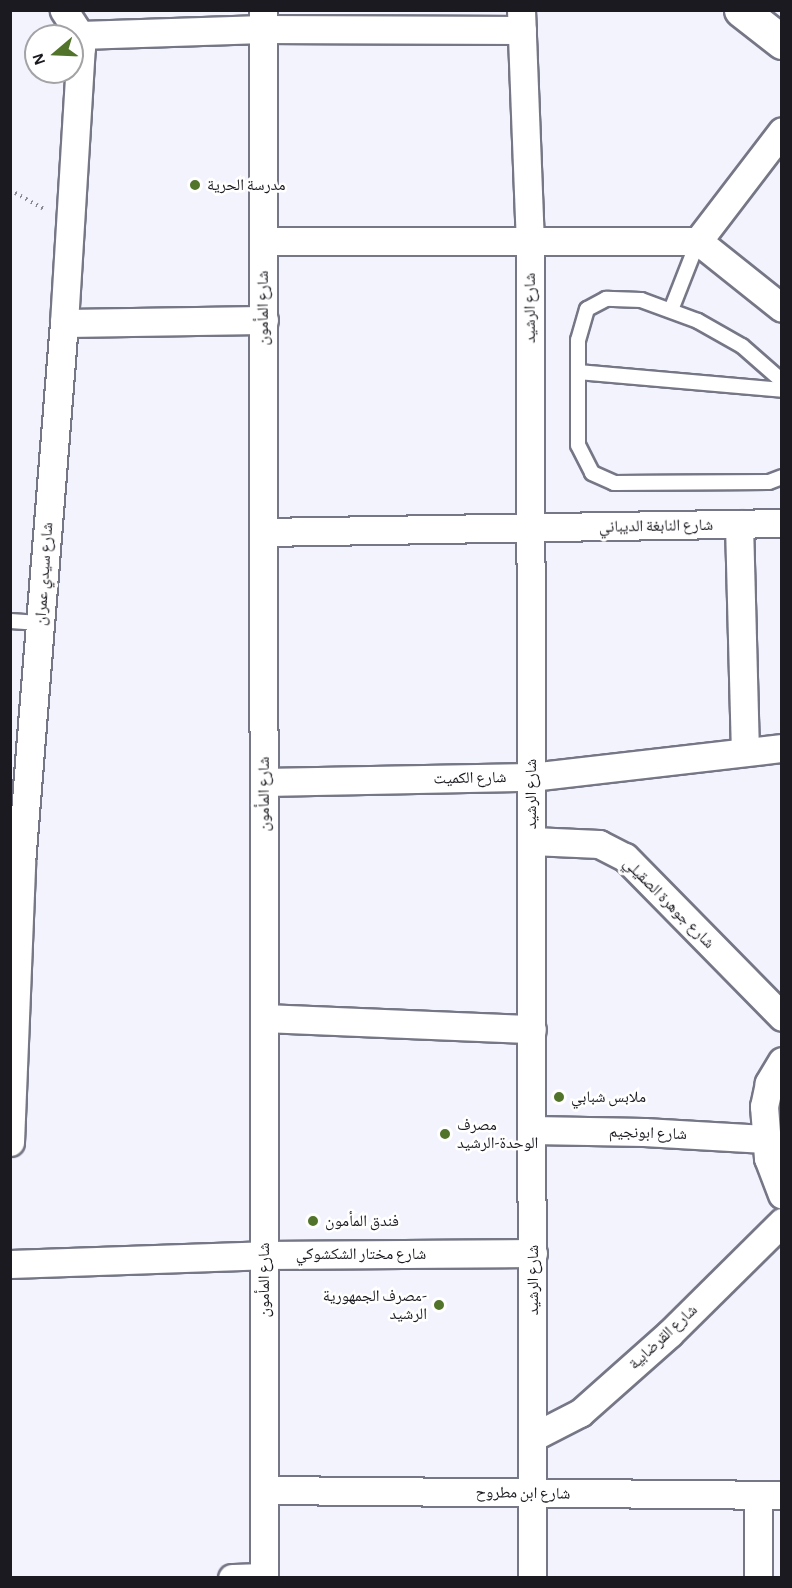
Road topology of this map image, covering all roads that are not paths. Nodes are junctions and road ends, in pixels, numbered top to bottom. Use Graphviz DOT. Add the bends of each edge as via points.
graph roads {
  1 [pos="64,10"];
  2 [pos="741,10"];
  3 [pos="263,20"];
  4 [pos="522,20"];
  5 [pos="73,24"];
  6 [pos="84,35"];
  7 [pos="782,42"];
  8 [pos="78,84"];
  9 [pos="782,131"];
  10 [pos="698,240"];
  11 [pos="263,241"];
  12 [pos="530,241"];
  13 [pos="782,308"];
  14 [pos="671,310"];
  15 [pos="264,320"];
  16 [pos="64,323"];
  17 [pos="578,372"];
  18 [pos="782,381"];
  19 [pos="782,390"];
  20 [pos="782,477"];
  21 [pos="782,523"];
  22 [pos="739,524"];
  23 [pos="531,529"];
  24 [pos="263,532"];
  25 [pos="10,621"];
  26 [pos="40,623"];
  27 [pos="782,748"];
  28 [pos="745,751"];
  29 [pos="531,777"];
  30 [pos="264,782"];
  31 [pos="532,841"];
  32 [pos="16,865"];
  33 [pos="782,1017"];
  34 [pos="265,1018"];
  35 [pos="532,1029"];
  36 [pos="13,1050"];
  37 [pos="777,1079"];
  38 [pos="532,1130"];
  39 [pos="765,1139"];
  40 [pos="10,1142"];
  41 [pos="782,1194"];
  42 [pos="782,1222"];
  43 [pos="533,1253"];
  44 [pos="264,1255"];
  45 [pos="10,1264"];
  46 [pos="533,1437"];
  47 [pos="264,1490"];
  48 [pos="533,1494"];
  49 [pos="770,1495"];
  50 [pos="264,1577"];
  51 [pos="232,1578"];
  52 [pos="532,1578"];
  53 [pos="758,1578"];
  1 -- 5 [label="street"];
  2 -- 7 [label="main road"];
  3 -- 4 [label="street"];
  3 -- 6 [label="street"];
  3 -- 11 [label="street, شارع المأمون"];
  4 -- 12 [label="street, شارع الرشيد"];
  8 -- 16 [label="street, شارع سيدي عمران"];
  9 -- 10 [label="street"];
  10 -- 12 [label="street"];
  10 -- 13 [label="street"];
  10 -- 14 [label="lane"];
  11 -- 12 [label="street"];
  11 -- 15 [label="street, شارع المأمون"];
  12 -- 23 [label="street, شارع الرشيد"];
  14 -- 17 [label="lane" via="641,300 606,299 587,309 578,340"];
  14 -- 18 [label="lane" via="742,346"];
  15 -- 16 [label="street"];
  15 -- 24 [label="street, شارع المأمون"];
  16 -- 26 [label="street, شارع سيدي عمران"];
  17 -- 19 [label="lane"];
  17 -- 20 [label="lane" via="578,445 592,473 614,483 770,482"];
  21 -- 22 [label="street, شارع النابغة الديباني"];
  22 -- 23 [label="street, شارع النابغة الديباني"];
  22 -- 28 [label="street"];
  23 -- 24 [label="street, شارع النابغة الديباني"];
  23 -- 29 [label="street, شارع الرشيد"];
  24 -- 30 [label="street, شارع المأمون"];
  25 -- 26 [label="lane"];
  26 -- 32 [label="street, شارع سيدي عمران"];
  27 -- 28 [label="street, شارع الكميت"];
  28 -- 29 [label="street, شارع الكميت"];
  29 -- 30 [label="street, شارع الكميت"];
  29 -- 31 [label="street, شارع الرشيد"];
  30 -- 34 [label="street, شارع المأمون"];
  31 -- 33 [label="street, شارع جوهرة الصقيلي" via="599,844 626,857"];
  31 -- 35 [label="street, شارع الرشيد"];
  32 -- 36 [label="street, شارع سيدي عمران"];
  34 -- 35 [label="street"];
  34 -- 44 [label="street, شارع المأمون"];
  35 -- 38 [label="street, شارع الرشيد"];
  36 -- 40 [label="street, شارع سيدي عمران"];
  37 -- 39 [label="street" via="764,1106"];
  38 -- 39 [label="street, شارع ابونجيم"];
  38 -- 43 [label="street, شارع الرشيد"];
  39 -- 41 [label="street"];
  42 -- 46 [label="street, شارع القرضابية" via="670,1333 580,1413"];
  43 -- 44 [label="street, شارع مختار الشكشوكي"];
  43 -- 46 [label="street, شارع الرشيد"];
  44 -- 45 [label="street, شارع مختار الشكشوكي"];
  44 -- 47 [label="street, شارع المأمون"];
  46 -- 48 [label="street, شارع الرشيد"];
  47 -- 48 [label="street, شارع ابن مطروح"];
  47 -- 50 [label="street, شارع المأمون"];
  48 -- 49 [label="street, شارع ابن مطروح"];
  48 -- 52 [label="street, شارع الرشيد"];
  49 -- 53 [label="street"];
  50 -- 51 [label="street"];
}
